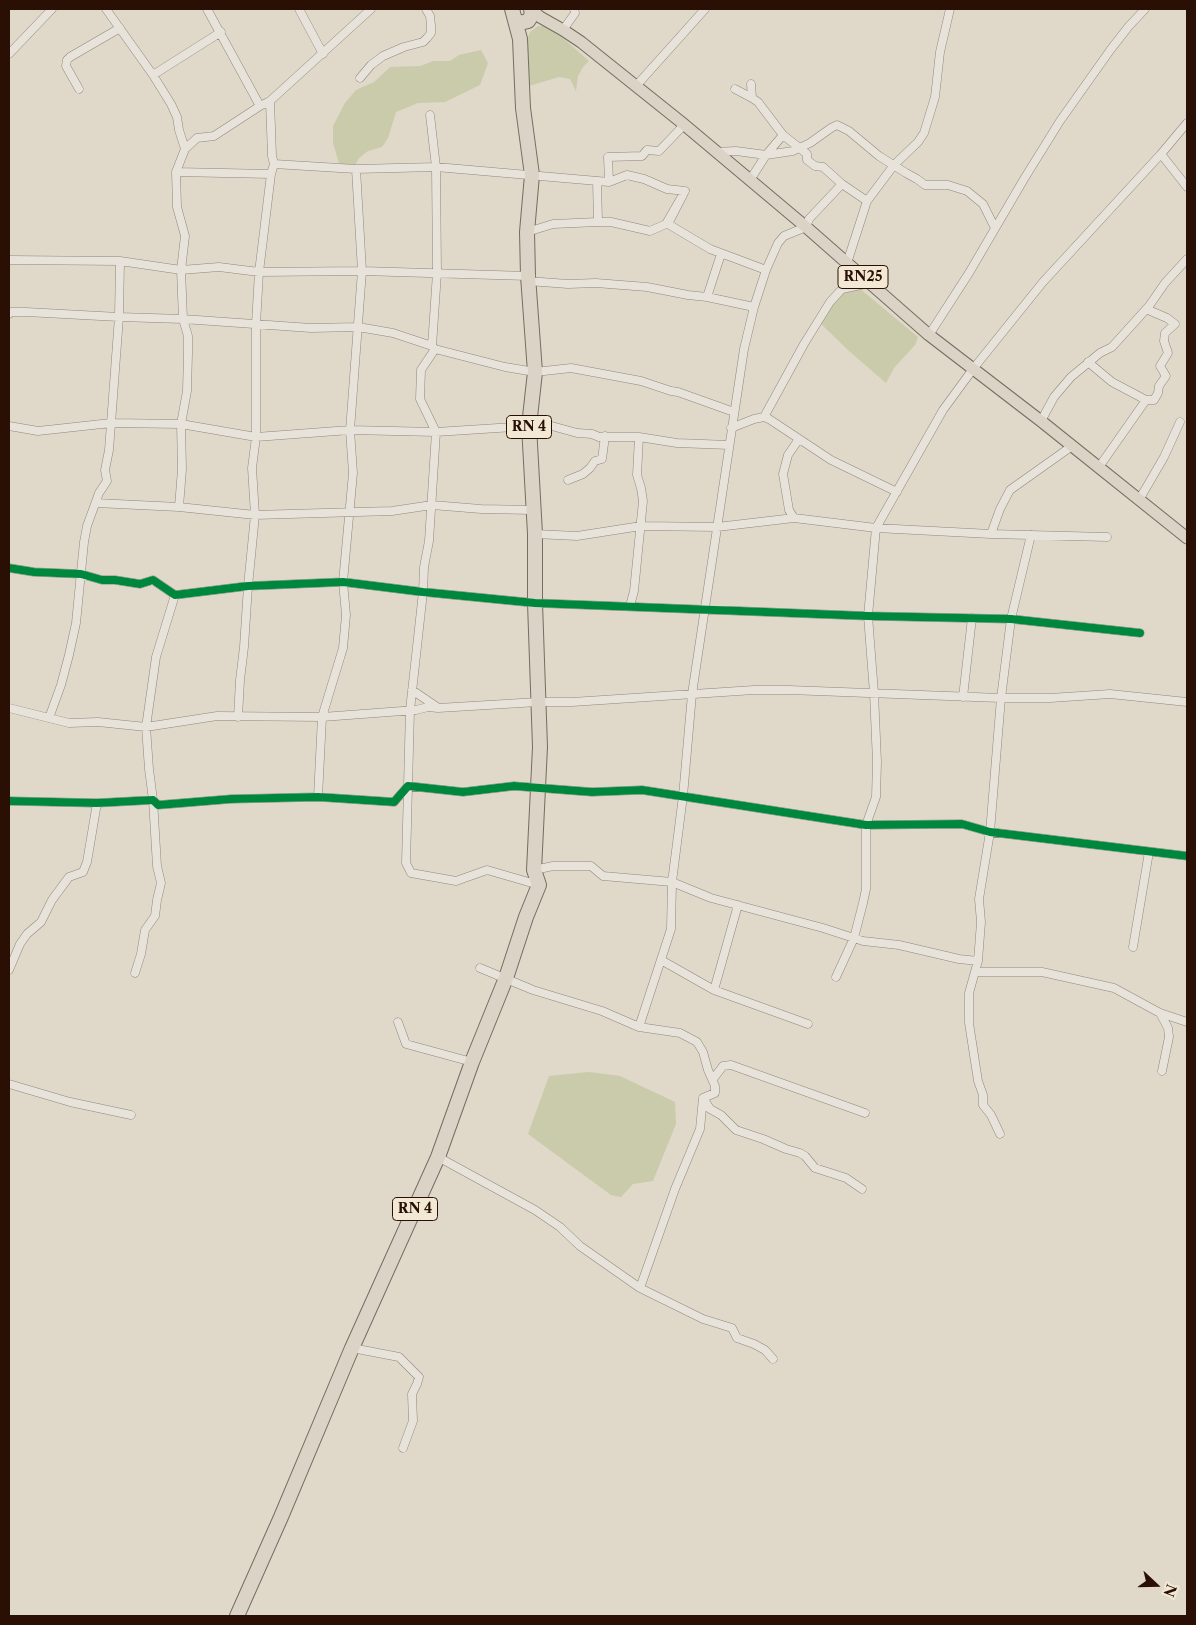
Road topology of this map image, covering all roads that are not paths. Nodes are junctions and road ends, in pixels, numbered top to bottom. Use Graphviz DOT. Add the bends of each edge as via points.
graph roads {
  1 [pos="52,9"];
  2 [pos="106,9"];
  3 [pos="207,9"];
  4 [pos="299,9"];
  5 [pos="371,9"];
  6 [pos="426,9"];
  7 [pos="574,9"];
  8 [pos="705,9"];
  9 [pos="950,9"];
  10 [pos="1145,9"];
  11 [pos="524,14"];
  12 [pos="120,28"];
  13 [pos="563,30"];
  14 [pos="220,32"];
  15 [pos="9,54"];
  16 [pos="323,54"];
  17 [pos="153,75"];
  18 [pos="360,78"];
  19 [pos="751,84"];
  20 [pos="636,86"];
  21 [pos="79,89"];
  22 [pos="735,89"];
  23 [pos="752,98"];
  24 [pos="270,101"];
  25 [pos="260,106"];
  26 [pos="430,115"];
  27 [pos="1187,123"];
  28 [pos="684,124"];
  29 [pos="783,135"];
  30 [pos="799,148"];
  31 [pos="185,149"];
  32 [pos="716,152"];
  33 [pos="1162,154"];
  34 [pos="766,156"];
  35 [pos="274,164"];
  36 [pos="894,165"];
  37 [pos="436,167"];
  38 [pos="356,169"];
  39 [pos="176,172"];
  40 [pos="271,174"];
  41 [pos="532,175"];
  42 [pos="750,180"];
  43 [pos="597,181"];
  44 [pos="608,182"];
  45 [pos="842,184"];
  46 [pos="1187,187"];
  47 [pos="685,191"];
  48 [pos="868,201"];
  49 [pos="598,222"];
  50 [pos="806,227"];
  51 [pos="995,228"];
  52 [pos="527,232"];
  53 [pos="721,254"];
  54 [pos="1187,259"];
  55 [pos="9,260"];
  56 [pos="120,261"];
  57 [pos="847,263"];
  58 [pos="181,270"];
  59 [pos="766,270"];
  60 [pos="362,271"];
  61 [pos="259,272"];
  62 [pos="436,273"];
  63 [pos="528,278"];
  64 [pos="870,283"];
  65 [pos="842,288"];
  66 [pos="707,297"];
  67 [pos="754,308"];
  68 [pos="1146,308"];
  69 [pos="9,314"];
  70 [pos="119,317"];
  71 [pos="183,319"];
  72 [pos="256,324"];
  73 [pos="358,327"];
  74 [pos="928,335"];
  75 [pos="434,347"];
  76 [pos="1088,362"];
  77 [pos="973,369"];
  78 [pos="535,372"];
  79 [pos="1146,400"];
  80 [pos="734,412"];
  81 [pos="764,417"];
  82 [pos="1041,421"];
  83 [pos="1180,422"];
  84 [pos="111,423"];
  85 [pos="530,423"];
  86 [pos="181,424"];
  87 [pos="9,426"];
  88 [pos="731,428"];
  89 [pos="350,430"];
  90 [pos="436,432"];
  91 [pos="606,436"];
  92 [pos="256,437"];
  93 [pos="639,437"];
  94 [pos="799,439"];
  95 [pos="729,445"];
  96 [pos="1072,446"];
  97 [pos="1099,467"];
  98 [pos="568,480"];
  99 [pos="897,492"];
  100 [pos="1139,500"];
  101 [pos="96,503"];
  102 [pos="432,505"];
  103 [pos="179,506"];
  104 [pos="532,510"];
  105 [pos="349,513"];
  106 [pos="255,515"];
  107 [pos="794,518"];
  108 [pos="641,526"];
  109 [pos="717,527"];
  110 [pos="876,528"];
  111 [pos="535,534"];
  112 [pos="991,534"];
  113 [pos="1031,535"];
  114 [pos="1107,537"];
  115 [pos="1187,538"];
  116 [pos="9,570"];
  117 [pos="81,574"];
  118 [pos="344,582"];
  119 [pos="248,586"];
  120 [pos="423,592"];
  121 [pos="175,595"];
  122 [pos="535,603"];
  123 [pos="630,606"];
  124 [pos="704,610"];
  125 [pos="868,616"];
  126 [pos="972,618"];
  127 [pos="1011,619"];
  128 [pos="1140,633"];
  129 [pos="412,690"];
  130 [pos="874,693"];
  131 [pos="692,694"];
  132 [pos="963,697"];
  133 [pos="1001,698"];
  134 [pos="538,702"];
  135 [pos="1187,702"];
  136 [pos="9,708"];
  137 [pos="438,708"];
  138 [pos="410,710"];
  139 [pos="238,717"];
  140 [pos="322,717"];
  141 [pos="49,718"];
  142 [pos="146,727"];
  143 [pos="408,786"];
  144 [pos="538,788"];
  145 [pos="683,796"];
  146 [pos="318,797"];
  147 [pos="153,800"];
  148 [pos="9,801"];
  149 [pos="97,803"];
  150 [pos="866,825"];
  151 [pos="990,832"];
  152 [pos="1149,852"];
  153 [pos="1187,856"];
  154 [pos="534,870"];
  155 [pos="672,882"];
  156 [pos="539,885"];
  157 [pos="738,905"];
  158 [pos="854,938"];
  159 [pos="1133,947"];
  160 [pos="661,960"];
  161 [pos="978,962"];
  162 [pos="480,968"];
  163 [pos="9,970"];
  164 [pos="975,972"];
  165 [pos="134,973"];
  166 [pos="836,977"];
  167 [pos="506,978"];
  168 [pos="714,990"];
  169 [pos="1160,1012"];
  170 [pos="1186,1020"];
  171 [pos="398,1022"];
  172 [pos="808,1024"];
  173 [pos="639,1027"];
  174 [pos="472,1062"];
  175 [pos="1162,1070"];
  176 [pos="713,1079"];
  177 [pos="9,1084"];
  178 [pos="703,1098"];
  179 [pos="866,1113"];
  180 [pos="132,1115"];
  181 [pos="1000,1134"];
  182 [pos="438,1157"];
  183 [pos="862,1189"];
  184 [pos="640,1288"];
  185 [pos="352,1348"];
  186 [pos="773,1359"];
  187 [pos="403,1448"];
  188 [pos="237,1616"];
  1 -- 15 [label="street"];
  2 -- 12 [label="street"];
  3 -- 14 [label="street"];
  4 -- 16 [label="street"];
  5 -- 16 [label="street"];
  6 -- 18 [label="street" via="430,16 431,34 423,42 384,56"];
  7 -- 13 [label="street" via="575,13"];
  8 -- 20 [label="street"];
  9 -- 36 [label="street" via="940,52 936,97 924,133"];
  10 -- 51 [label="street" via="1111,49 1060,122"];
  11 -- 13 [label="main road, RN25"];
  11 -- 41 [label="highway, RN 4" via="520,39 523,108"];
  12 -- 17 [label="street"];
  12 -- 21 [label="street" via="67,60 66,66"];
  13 -- 20 [label="main road, RN25"];
  14 -- 17 [label="street"];
  14 -- 25 [label="street"];
  16 -- 24 [label="street"];
  17 -- 31 [label="street" via="177,116"];
  19 -- 23 [label="street"];
  20 -- 28 [label="main road, RN25"];
  22 -- 23 [label="street"];
  23 -- 29 [label="street"];
  24 -- 25 [label="street"];
  24 -- 35 [label="street"];
  25 -- 31 [label="street" via="224,131 197,138"];
  26 -- 37 [label="street"];
  27 -- 33 [label="street"];
  28 -- 32 [label="main road, RN25"];
  28 -- 44 [label="street" via="659,151 647,150 642,156 608,157"];
  29 -- 30 [label="street"];
  29 -- 34 [label="street"];
  30 -- 34 [label="street"];
  30 -- 36 [label="street" via="837,125"];
  30 -- 45 [label="street" via="807,154 807,160 823,167"];
  31 -- 39 [label="street"];
  32 -- 34 [label="street" via="736,151"];
  32 -- 42 [label="main road, RN25"];
  33 -- 46 [label="street"];
  33 -- 77 [label="street" via="1043,282"];
  34 -- 42 [label="street"];
  35 -- 38 [label="street"];
  35 -- 40 [label="street"];
  36 -- 48 [label="street"];
  36 -- 51 [label="street" via="925,185 948,185 967,191 983,204"];
  37 -- 38 [label="street"];
  37 -- 41 [label="street"];
  37 -- 62 [label="street"];
  38 -- 60 [label="street"];
  39 -- 40 [label="street"];
  39 -- 58 [label="street" via="177,207 185,236"];
  40 -- 61 [label="street"];
  41 -- 43 [label="street"];
  41 -- 52 [label="highway, RN 4"];
  42 -- 50 [label="main road, RN25"];
  43 -- 44 [label="street"];
  43 -- 49 [label="street"];
  44 -- 47 [label="street" via="627,175 667,189"];
  45 -- 48 [label="street"];
  45 -- 50 [label="street" via="809,219"];
  47 -- 49 [label="street" via="666,224 650,231"];
  47 -- 53 [label="street" via="668,224"];
  48 -- 57 [label="street"];
  49 -- 52 [label="street" via="552,224"];
  50 -- 57 [label="main road, RN25"];
  50 -- 59 [label="street" via="784,236"];
  51 -- 74 [label="street"];
  52 -- 63 [label="highway, RN 4"];
  53 -- 59 [label="street"];
  53 -- 66 [label="street"];
  54 -- 68 [label="street"];
  55 -- 56 [label="street"];
  56 -- 58 [label="street"];
  56 -- 70 [label="street"];
  57 -- 64 [label="main road, RN25"];
  57 -- 65 [label="street"];
  58 -- 61 [label="street" via="220,267"];
  58 -- 71 [label="street"];
  59 -- 67 [label="street"];
  60 -- 61 [label="street"];
  60 -- 62 [label="street"];
  60 -- 73 [label="street"];
  61 -- 72 [label="street"];
  62 -- 63 [label="street"];
  62 -- 75 [label="street"];
  63 -- 66 [label="street" via="568,284 647,287"];
  63 -- 78 [label="highway, RN 4"];
  64 -- 65 [label="street"];
  64 -- 74 [label="main road, RN25"];
  65 -- 81 [label="street" via="814,327"];
  66 -- 67 [label="street"];
  67 -- 80 [label="street"];
  68 -- 76 [label="street" via="1112,347"];
  68 -- 79 [label="street" via="1175,324 1165,333 1168,353 1160,366 1166,376 1154,400"];
  69 -- 70 [label="street"];
  70 -- 71 [label="street"];
  70 -- 84 [label="street"];
  71 -- 72 [label="street"];
  71 -- 86 [label="street" via="188,336 188,391"];
  72 -- 73 [label="street"];
  72 -- 92 [label="street"];
  73 -- 75 [label="street" via="393,333"];
  73 -- 89 [label="street"];
  74 -- 77 [label="main road, RN25"];
  75 -- 78 [label="street"];
  75 -- 90 [label="street" via="421,370 420,399"];
  76 -- 79 [label="street" via="1112,382"];
  76 -- 82 [label="street" via="1054,397"];
  77 -- 82 [label="main road, RN25"];
  77 -- 99 [label="street" via="942,410"];
  78 -- 80 [label="street" via="571,368 641,381"];
  78 -- 85 [label="highway, RN 4"];
  79 -- 97 [label="street"];
  80 -- 88 [label="street"];
  81 -- 88 [label="street"];
  81 -- 94 [label="street"];
  82 -- 96 [label="main road, RN25"];
  83 -- 100 [label="street"];
  84 -- 86 [label="street"];
  84 -- 87 [label="street" via="38,431"];
  84 -- 101 [label="street" via="105,470 107,480"];
  85 -- 90 [label="street"];
  85 -- 91 [label="street"];
  85 -- 104 [label="highway, RN 4"];
  86 -- 92 [label="street"];
  86 -- 103 [label="street"];
  88 -- 95 [label="street"];
  89 -- 90 [label="street"];
  89 -- 92 [label="street"];
  89 -- 105 [label="street" via="353,473"];
  90 -- 102 [label="street"];
  91 -- 93 [label="street"];
  91 -- 98 [label="street" via="602,459 595,461 583,474"];
  92 -- 106 [label="street" via="252,468"];
  93 -- 95 [label="street" via="677,443"];
  93 -- 108 [label="street" via="637,476 643,493"];
  94 -- 99 [label="street" via="831,460"];
  94 -- 107 [label="street" via="788,455 783,474 789,510"];
  95 -- 109 [label="street"];
  96 -- 97 [label="main road, RN25"];
  96 -- 112 [label="street" via="1010,490"];
  97 -- 100 [label="main road, RN25"];
  99 -- 110 [label="street"];
  100 -- 115 [label="main road, RN25"];
  101 -- 103 [label="street"];
  101 -- 117 [label="street" via="87,526"];
  102 -- 104 [label="street"];
  102 -- 105 [label="street"];
  102 -- 120 [label="street"];
  103 -- 106 [label="street"];
  104 -- 111 [label="highway, RN 4"];
  105 -- 106 [label="street"];
  105 -- 118 [label="street"];
  106 -- 119 [label="street"];
  107 -- 109 [label="street"];
  107 -- 110 [label="street"];
  108 -- 109 [label="street"];
  108 -- 111 [label="street" via="577,536"];
  108 -- 123 [label="street"];
  109 -- 124 [label="street"];
  110 -- 112 [label="street"];
  110 -- 125 [label="street"];
  111 -- 122 [label="highway, RN 4"];
  112 -- 113 [label="street"];
  113 -- 114 [label="street"];
  113 -- 127 [label="street"];
  116 -- 117 [label="street"];
  117 -- 121 [label="street" via="140,584 153,580"];
  117 -- 141 [label="street" via="69,655"];
  118 -- 119 [label="street"];
  118 -- 120 [label="street"];
  118 -- 140 [label="street" via="343,648"];
  119 -- 121 [label="street"];
  119 -- 139 [label="street"];
  120 -- 122 [label="street"];
  120 -- 129 [label="street"];
  121 -- 142 [label="street" via="156,657"];
  122 -- 123 [label="street"];
  122 -- 134 [label="highway, RN 4"];
  123 -- 124 [label="street"];
  124 -- 125 [label="street"];
  124 -- 131 [label="street"];
  125 -- 126 [label="street"];
  125 -- 130 [label="street"];
  126 -- 127 [label="street"];
  126 -- 132 [label="street"];
  127 -- 128 [label="street"];
  127 -- 133 [label="street"];
  129 -- 137 [label="street"];
  129 -- 138 [label="street"];
  130 -- 131 [label="street" via="771,690"];
  130 -- 132 [label="street"];
  130 -- 150 [label="street" via="876,796"];
  131 -- 134 [label="street"];
  131 -- 145 [label="street"];
  132 -- 133 [label="street"];
  133 -- 135 [label="street" via="1110,694"];
  133 -- 151 [label="street"];
  134 -- 137 [label="street"];
  134 -- 144 [label="highway, RN 4"];
  136 -- 141 [label="street"];
  137 -- 138 [label="street"];
  138 -- 140 [label="street"];
  138 -- 143 [label="street"];
  139 -- 140 [label="street"];
  139 -- 142 [label="street" via="217,716"];
  140 -- 146 [label="street"];
  141 -- 142 [label="street" via="70,723"];
  142 -- 147 [label="street"];
  143 -- 144 [label="street" via="463,792 514,786"];
  143 -- 146 [label="street" via="394,802"];
  143 -- 156 [label="street" via="406,864 411,873 456,881 487,870"];
  144 -- 145 [label="street" via="592,792 642,790"];
  144 -- 154 [label="highway, RN 4"];
  145 -- 150 [label="street"];
  145 -- 155 [label="street"];
  146 -- 147 [label="street" via="158,804"];
  147 -- 149 [label="street"];
  147 -- 165 [label="street" via="161,883 156,916 145,930"];
  148 -- 149 [label="street"];
  149 -- 163 [label="street" via="83,872 69,877 41,922 20,944"];
  150 -- 151 [label="street" via="962,824"];
  150 -- 158 [label="street" via="866,889"];
  151 -- 152 [label="street"];
  151 -- 161 [label="street" via="979,899"];
  152 -- 153 [label="street"];
  152 -- 159 [label="street"];
  154 -- 155 [label="street" via="553,866 591,866 603,876"];
  154 -- 156 [label="highway, RN 4"];
  155 -- 157 [label="street"];
  155 -- 160 [label="street" via="671,929"];
  156 -- 167 [label="highway, RN 4"];
  157 -- 158 [label="street"];
  157 -- 168 [label="street"];
  158 -- 161 [label="street"];
  158 -- 166 [label="street"];
  160 -- 168 [label="street"];
  160 -- 173 [label="street"];
  161 -- 164 [label="street"];
  162 -- 167 [label="street"];
  164 -- 169 [label="street" via="1042,972 1114,988"];
  164 -- 181 [label="street" via="968,993 972,1046 983,1105"];
  167 -- 173 [label="street"];
  167 -- 174 [label="highway, RN 4"];
  168 -- 172 [label="street"];
  169 -- 170 [label="street"];
  169 -- 175 [label="street" via="1170,1037"];
  171 -- 174 [label="street" via="406,1044"];
  173 -- 176 [label="street" via="680,1033 697,1042"];
  174 -- 182 [label="highway, RN 4"];
  176 -- 178 [label="street" via="715,1093"];
  176 -- 179 [label="street" via="727,1064"];
  177 -- 180 [label="street" via="70,1102"];
  178 -- 183 [label="street" via="710,1109 736,1130 800,1153 816,1168 846,1178"];
  178 -- 184 [label="street" via="700,1129 675,1188"];
  182 -- 184 [label="street" via="535,1210"];
  182 -- 185 [label="highway, RN 4"];
  184 -- 186 [label="street" via="703,1319 732,1328 737,1338 765,1350"];
  185 -- 187 [label="street" via="399,1357 419,1376 412,1394 413,1421"];
  185 -- 188 [label="highway, RN 4"];
}
